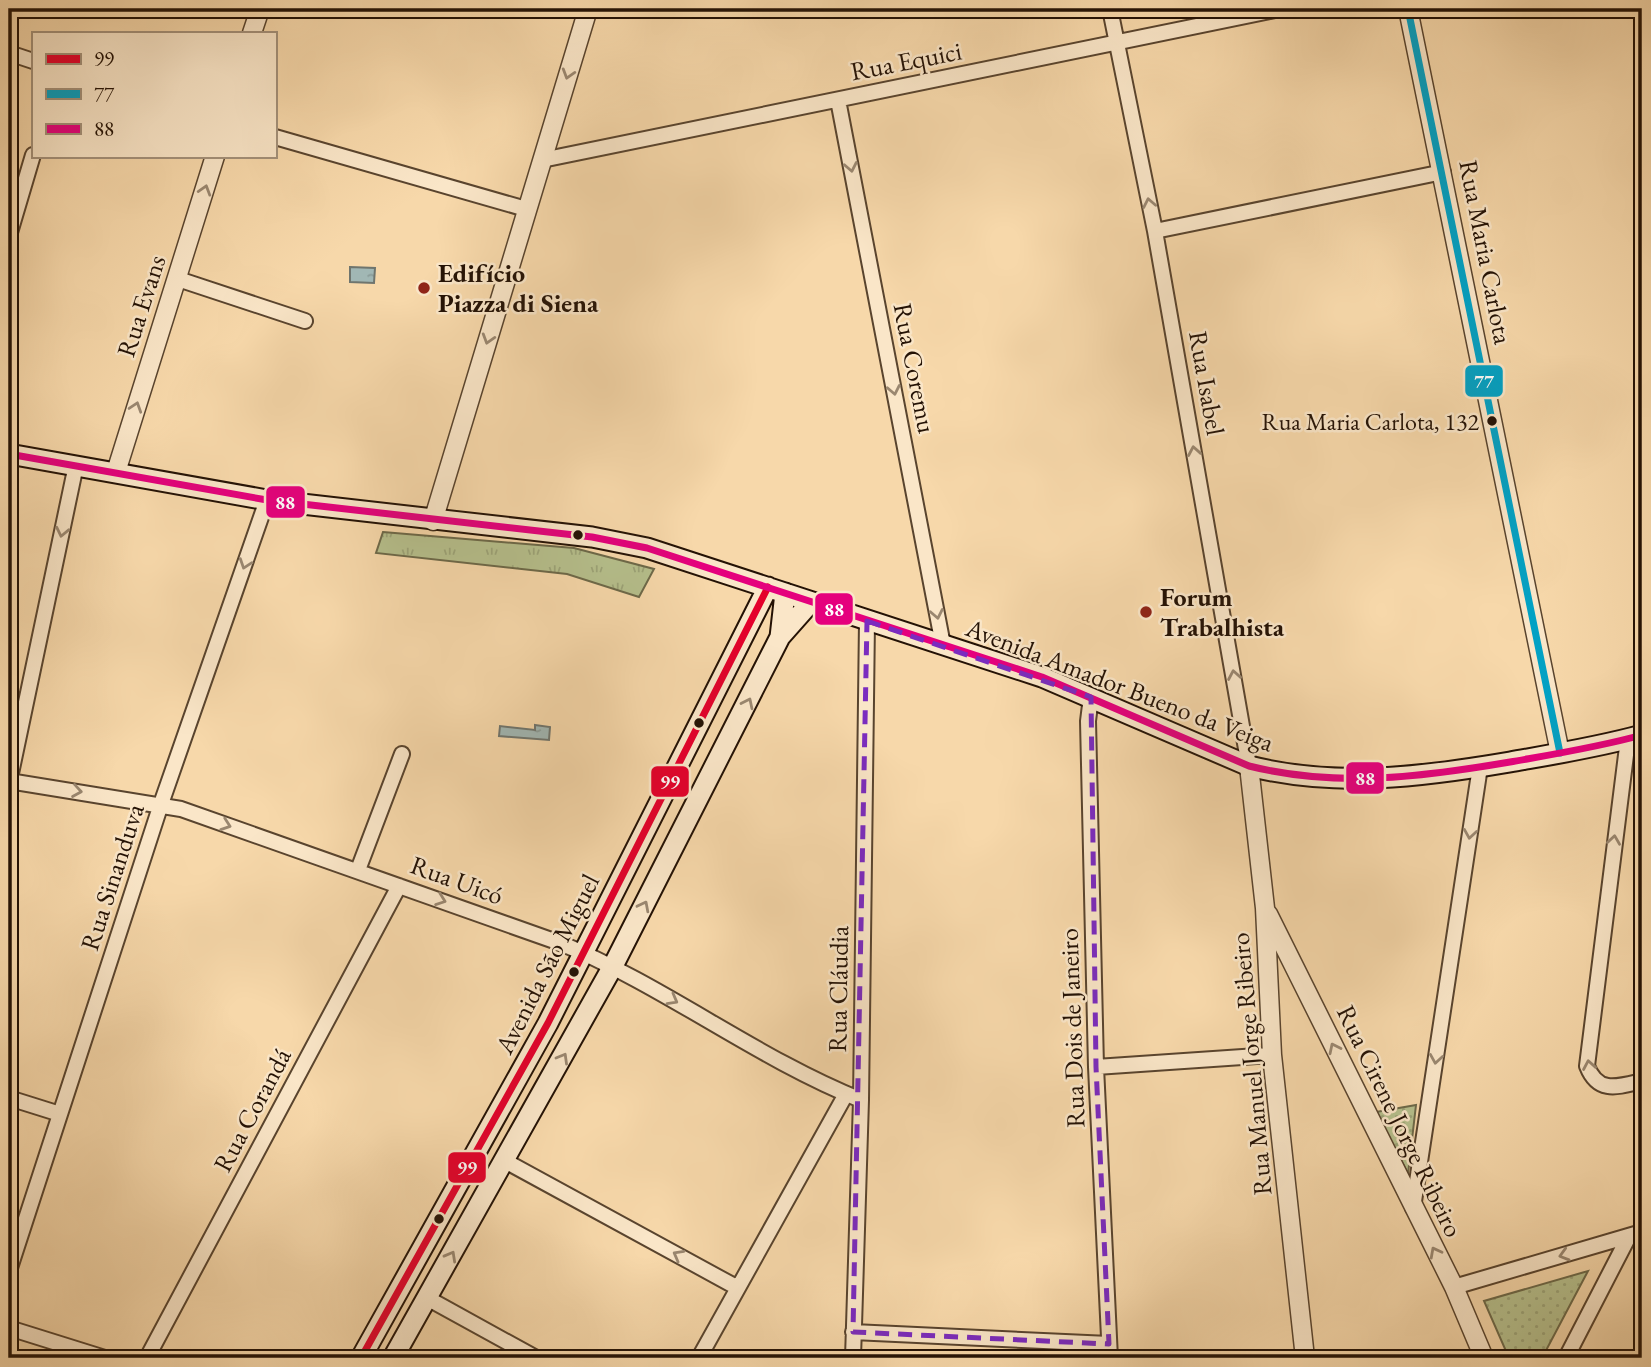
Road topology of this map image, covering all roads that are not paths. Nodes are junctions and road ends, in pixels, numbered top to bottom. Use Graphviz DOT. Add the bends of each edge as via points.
graph roads {
  1 [pos="260,9"];
  2 [pos="588,9"];
  3 [pos="1110,9"];
  4 [pos="1280,9"];
  5 [pos="1408,9"];
  6 [pos="253,32"];
  7 [pos="1117,44"];
  8 [pos="9,53"];
  9 [pos="32,61"];
  10 [pos="838,100"];
  11 [pos="276,137"];
  12 [pos="32,158"];
  13 [pos="214,158"];
  14 [pos="542,160"];
  15 [pos="1443,173"];
  16 [pos="526,209"];
  17 [pos="1155,231"];
  18 [pos="9,236"];
  19 [pos="178,279"];
  20 [pos="305,321"];
  21 [pos="9,454"];
  22 [pos="76,465"];
  23 [pos="116,472"];
  24 [pos="267,500"];
  25 [pos="433,521"];
  26 [pos="776,590"];
  27 [pos="811,602"];
  28 [pos="867,621"];
  29 [pos="780,638"];
  30 [pos="943,645"];
  31 [pos="1091,697"];
  32 [pos="1635,737"];
  33 [pos="1560,753"];
  34 [pos="402,754"];
  35 [pos="1249,766"];
  36 [pos="1480,767"];
  37 [pos="9,782"];
  38 [pos="162,804"];
  39 [pos="358,870"];
  40 [pos="399,886"];
  41 [pos="1265,908"];
  42 [pos="583,953"];
  43 [pos="613,966"];
  44 [pos="1272,1055"];
  45 [pos="1096,1067"];
  46 [pos="1642,1081"];
  47 [pos="846,1094"];
  48 [pos="9,1098"];
  49 [pos="861,1100"];
  50 [pos="60,1114"];
  51 [pos="505,1161"];
  52 [pos="1412,1209"];
  53 [pos="1636,1234"];
  54 [pos="9,1271"];
  55 [pos="1454,1287"];
  56 [pos="738,1288"];
  57 [pos="427,1298"];
  58 [pos="9,1328"];
  59 [pos="853,1332"];
  60 [pos="1109,1351"];
  61 [pos="105,1358"];
  62 [pos="148,1358"];
  63 [pos="361,1358"];
  64 [pos="393,1358"];
  65 [pos="536,1358"];
  66 [pos="699,1358"];
  67 [pos="852,1358"];
  68 [pos="1305,1358"];
  69 [pos="1485,1358"];
  70 [pos="1566,1358"];
  1 -- 6 [label="street"];
  2 -- 14 [label="street, one-way"];
  3 -- 7 [label="street, Rua Isabel"];
  4 -- 7 [label="street, Rua Equici"];
  5 -- 15 [label="street, Rua Maria Carlota"];
  7 -- 10 [label="street, Rua Equici"];
  17 -- 7 [label="street, Rua Isabel, one-way"];
  8 -- 9 [label="street"];
  10 -- 14 [label="street, Rua Equici"];
  10 -- 30 [label="street, Rua Coremu, one-way"];
  11 -- 16 [label="street"];
  12 -- 18 [label="street"];
  19 -- 13 [label="street, Rua Evans, one-way"];
  14 -- 16 [label="street"];
  15 -- 17 [label="street"];
  15 -- 33 [label="street, Rua Maria Carlota"];
  16 -- 25 [label="street, one-way"];
  35 -- 17 [label="street, Rua Isabel, one-way"];
  19 -- 20 [label="street"];
  23 -- 19 [label="street, Rua Evans, one-way"];
  21 -- 22 [label="main road, Avenida Amador Bueno da Veiga"];
  22 -- 23 [label="main road, Avenida Amador Bueno da Veiga"];
  22 -- 37 [label="street, one-way"];
  23 -- 24 [label="main road, Avenida Amador Bueno da Veiga"];
  24 -- 25 [label="main road, Avenida Amador Bueno da Veiga"];
  24 -- 38 [label="street, Rua Sinanduva, one-way"];
  25 -- 26 [label="main road, Avenida Amador Bueno da Veiga" via="592,537 647,548"];
  26 -- 27 [label="main road, Avenida Amador Bueno da Veiga"];
  26 -- 29 [label="main road"];
  26 -- 42 [label="main road, Avenida São Miguel"];
  27 -- 28 [label="main road, Avenida Amador Bueno da Veiga"];
  27 -- 29 [label="main road"];
  28 -- 30 [label="main road, Avenida Amador Bueno da Veiga"];
  28 -- 49 [label="street, Rua Cláudia"];
  43 -- 29 [label="main road, one-way"];
  30 -- 31 [label="main road, Avenida Amador Bueno da Veiga"];
  31 -- 35 [label="main road, Avenida Amador Bueno da Veiga"];
  31 -- 45 [label="street, Rua Dois de Janeiro"];
  32 -- 33 [label="main road, Avenida Amador Bueno da Veiga"];
  46 -- 32 [label="street, one-way" via="1601,1087 1587,1066"];
  33 -- 36 [label="main road, Avenida Amador Bueno da Veiga"];
  34 -- 39 [label="street"];
  35 -- 36 [label="main road, Avenida Amador Bueno da Veiga" via="1358,781"];
  35 -- 41 [label="street, Rua Manuel Jorge Ribeiro"];
  36 -- 52 [label="street, one-way"];
  37 -- 38 [label="street, Rua Uicó, one-way"];
  38 -- 39 [label="street, Rua Uicó, one-way"];
  38 -- 50 [label="street, Rua Sinanduva"];
  39 -- 40 [label="street, Rua Uicó"];
  40 -- 42 [label="street, Rua Uicó, one-way"];
  40 -- 62 [label="street, Rua Corandá"];
  41 -- 44 [label="street, Rua Manuel Jorge Ribeiro"];
  52 -- 41 [label="street, Rua Cirene Jorge Ribeiro, one-way"];
  42 -- 43 [label="street, Rua Uicó"];
  42 -- 63 [label="main road, Avenida São Miguel"];
  43 -- 47 [label="street, Rua Uicó, one-way"];
  51 -- 43 [label="main road, one-way"];
  44 -- 45 [label="street"];
  44 -- 68 [label="street, Rua Manuel Jorge Ribeiro"];
  45 -- 60 [label="street, Rua Dois de Janeiro"];
  47 -- 49 [label="street, Rua Uicó"];
  47 -- 56 [label="street"];
  48 -- 50 [label="street"];
  49 -- 59 [label="street, Rua Cláudia"];
  50 -- 54 [label="street, Rua Sinanduva"];
  56 -- 51 [label="street, one-way"];
  57 -- 51 [label="main road, one-way"];
  55 -- 52 [label="street, Rua Cirene Jorge Ribeiro, one-way"];
  53 -- 55 [label="street, one-way"];
  53 -- 70 [label="street"];
  55 -- 69 [label="street, Rua Cirene Jorge Ribeiro"];
  56 -- 66 [label="street"];
  57 -- 64 [label="main road"];
  57 -- 65 [label="street"];
  58 -- 61 [label="street"];
  59 -- 60 [label="street"];
  59 -- 67 [label="street, Rua Cláudia"];
}
